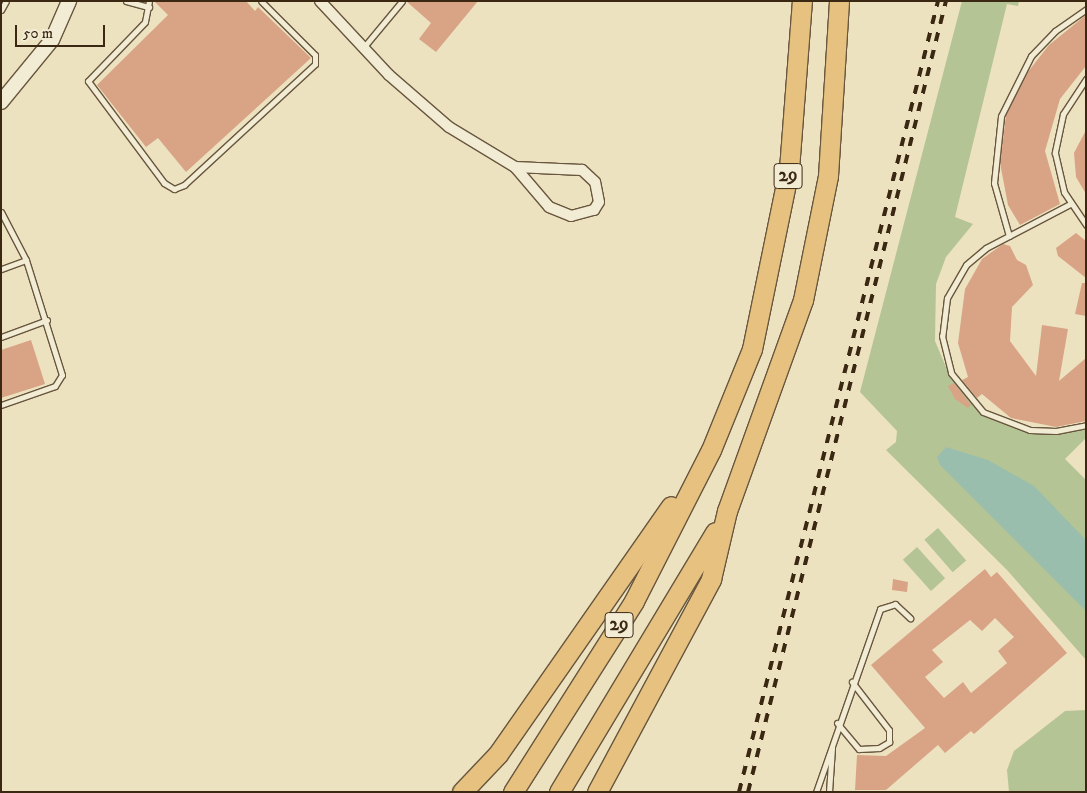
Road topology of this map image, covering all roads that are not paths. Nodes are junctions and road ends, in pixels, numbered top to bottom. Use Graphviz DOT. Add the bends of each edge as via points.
graph roads {
  1 [pos="6,1"];
  2 [pos="126,1"];
  3 [pos="261,1"];
  4 [pos="320,1"];
  5 [pos="402,1"];
  6 [pos="802,1"];
  7 [pos="839,1"];
  8 [pos="67,2"];
  9 [pos="148,4"];
  10 [pos="1086,9"];
  11 [pos="1,10"];
  12 [pos="362,48"];
  13 [pos="1086,79"];
  14 [pos="1,102"];
  15 [pos="515,167"];
  16 [pos="1070,204"];
  17 [pos="1,212"];
  18 [pos="1086,224"];
  19 [pos="1009,236"];
  20 [pos="26,260"];
  21 [pos="1,269"];
  22 [pos="47,320"];
  23 [pos="1,337"];
  24 [pos="1,404"];
  25 [pos="1086,425"];
  26 [pos="710,450"];
  27 [pos="727,511"];
  28 [pos="910,618"];
  29 [pos="852,682"];
  30 [pos="838,723"];
  31 [pos="832,737"];
  32 [pos="462,792"];
  33 [pos="513,792"];
  34 [pos="559,792"];
  35 [pos="597,792"];
  36 [pos="816,792"];
  37 [pos="829,792"];
  1 -- 11 [label="lane"];
  2 -- 9 [label="lane"];
  3 -- 9 [label="lane" via="315,55 315,64 184,185 174,188 164,183 88,81 145,22"];
  4 -- 12 [label="street"];
  5 -- 12 [label="lane"];
  6 -- 26 [label="highway, 29" via="796,104 778,238 752,348"];
  7 -- 27 [label="highway, 29" via="834,117 804,300"];
  8 -- 14 [label="street" via="52,40"];
  10 -- 19 [label="lane" via="1054,31 1031,56 1000,116 994,183"];
  12 -- 15 [label="street" via="449,127"];
  13 -- 16 [label="lane" via="1069,102 1056,140 1059,180"];
  15 -- 15 [label="street" via="582,170 595,182 599,202 584,214 558,213"];
  16 -- 18 [label="lane"];
  16 -- 19 [label="lane"];
  17 -- 20 [label="lane"];
  19 -- 25 [label="lane" via="976,256 952,286 942,336 951,373 973,404 1006,424 1056,431"];
  20 -- 21 [label="lane"];
  20 -- 22 [label="lane"];
  22 -- 23 [label="lane"];
  22 -- 24 [label="lane" via="60,381"];
  26 -- 32 [label="highway" via="498,754"];
  26 -- 33 [label="highway, 29" via="634,601"];
  27 -- 34 [label="highway, 29"];
  27 -- 35 [label="highway" via="711,579"];
  28 -- 29 [label="lane" via="895,604 880,610"];
  29 -- 30 [label="lane"];
  29 -- 30 [label="lane" via="889,730 890,742 879,748 859,749"];
  30 -- 31 [label="lane"];
  31 -- 36 [label="lane"];
  31 -- 37 [label="lane"];
}
